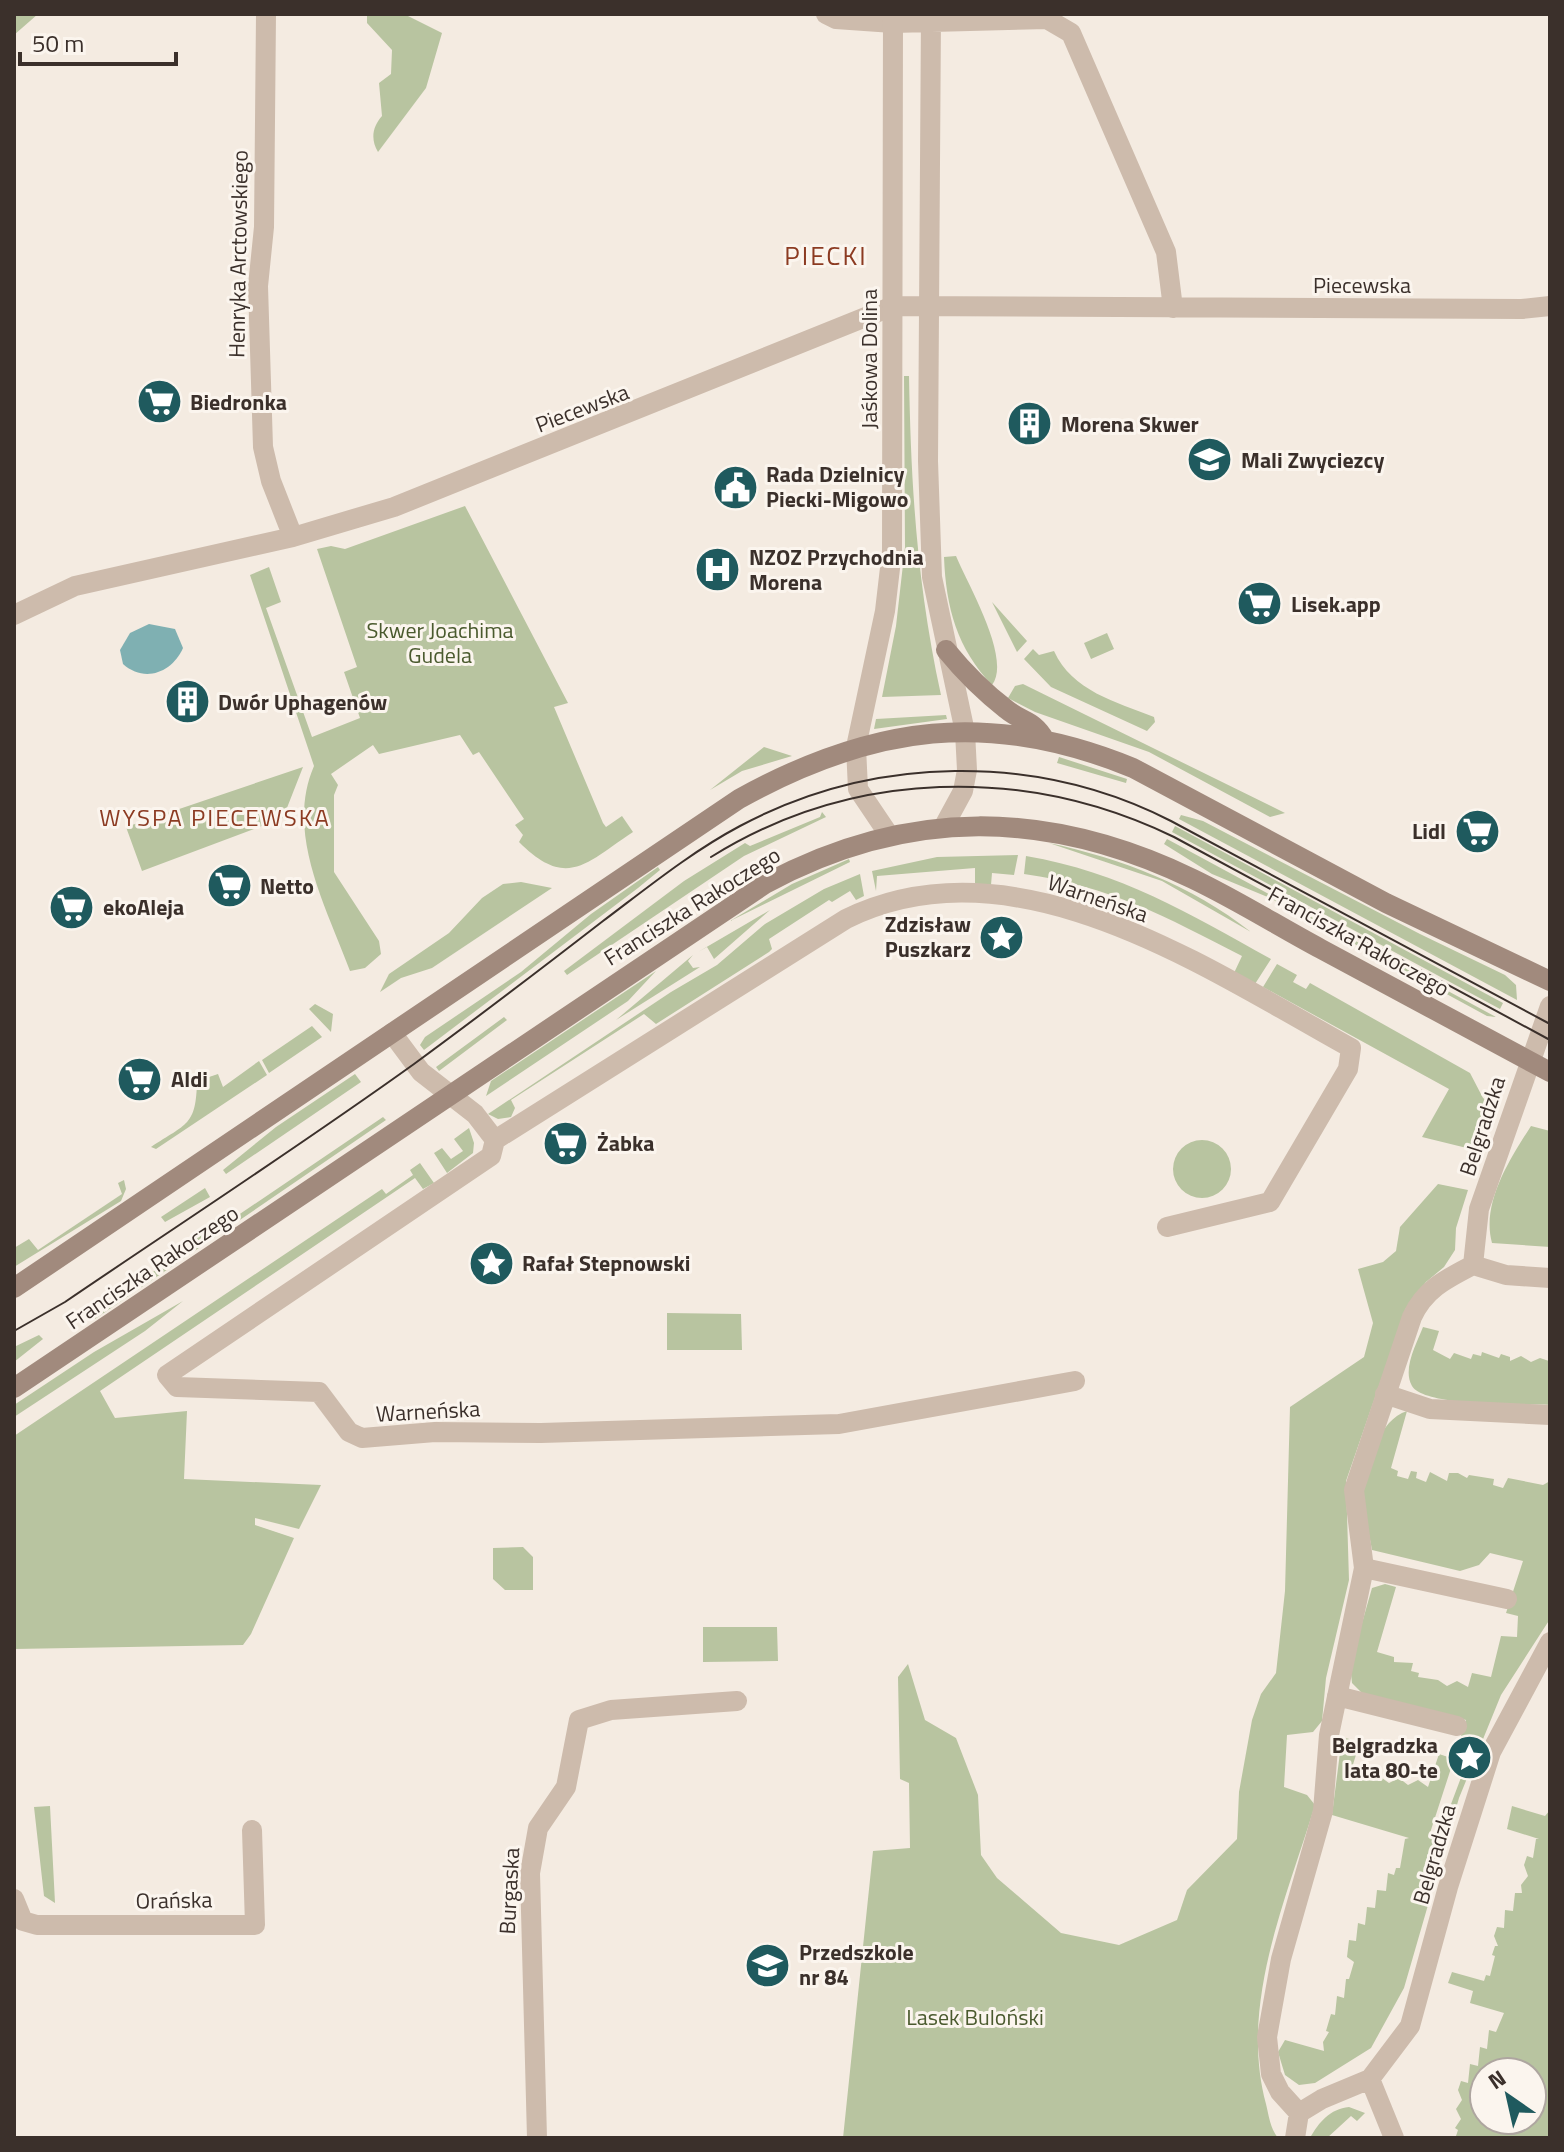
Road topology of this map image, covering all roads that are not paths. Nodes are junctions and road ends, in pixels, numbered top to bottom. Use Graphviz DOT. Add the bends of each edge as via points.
graph roads {
  1 [pos="266,14"];
  2 [pos="826,14"];
  3 [pos="1015,17"];
  4 [pos="893,18"];
  5 [pos="931,19"];
  6 [pos="893,306"];
  7 [pos="931,306"];
  8 [pos="1550,306"];
  9 [pos="1173,308"];
  10 [pos="293,537"];
  11 [pos="14,615"];
  12 [pos="946,650"];
  13 [pos="965,732"];
  14 [pos="1045,740"];
  15 [pos="856,747"];
  16 [pos="944,826"];
  17 [pos="889,835"];
  18 [pos="1550,981"];
  19 [pos="1550,1006"];
  20 [pos="392,1033"];
  21 [pos="1529,1061"];
  22 [pos="1550,1072"];
  23 [pos="447,1094"];
  24 [pos="495,1140"];
  25 [pos="1167,1227"];
  26 [pos="1473,1265"];
  27 [pos="1550,1278"];
  28 [pos="14,1288"];
  29 [pos="1075,1381"];
  30 [pos="14,1388"];
  31 [pos="1385,1394"];
  32 [pos="1550,1415"];
  33 [pos="1364,1568"];
  34 [pos="1507,1599"];
  35 [pos="1550,1642"];
  36 [pos="1337,1696"];
  37 [pos="737,1701"];
  38 [pos="1457,1726"];
  39 [pos="252,1830"];
  40 [pos="14,1899"];
  41 [pos="1370,2079"];
  42 [pos="1299,2113"];
  43 [pos="537,2138"];
  44 [pos="1295,2138"];
  45 [pos="1394,2138"];
  1 -- 10 [label="street, Henryka Arctowskiego" via="264,227 258,286 263,447"];
  2 -- 4 [label="street" via="836,19"];
  3 -- 5 [label="street"];
  3 -- 9 [label="street" via="1060,24 1078,44 1166,252"];
  4 -- 5 [label="street"];
  4 -- 6 [label="street, Jaśkowa Dolina"];
  5 -- 7 [label="street"];
  6 -- 7 [label="street, Piecewska"];
  6 -- 10 [label="street, Piecewska" via="394,507"];
  6 -- 15 [label="street, Jaśkowa Dolina" via="892,551"];
  7 -- 9 [label="street, Piecewska"];
  7 -- 12 [label="street" via="930,538 933,589"];
  8 -- 9 [label="street, Piecewska"];
  10 -- 11 [label="street, Piecewska" via="75,586"];
  12 -- 13 [label="street"];
  12 -- 14 [label="main road" via="1010,713 1036,724"];
  13 -- 14 [label="main road, Franciszka Rakoczego"];
  13 -- 15 [label="main road, Franciszka Rakoczego" via="919,733"];
  13 -- 16 [label="street" via="967,778"];
  14 -- 18 [label="main road, Franciszka Rakoczego" via="1133,768 1386,903"];
  15 -- 17 [label="street, Jaśkowa Dolina" via="858,789"];
  15 -- 20 [label="main road, Franciszka Rakoczego" via="780,776 739,799"];
  16 -- 17 [label="main road, Franciszka Rakoczego"];
  16 -- 21 [label="main road, Franciszka Rakoczego" via="1037,828 1133,853 1246,906"];
  17 -- 23 [label="main road, Franciszka Rakoczego" via="834,851 765,884"];
  19 -- 21 [label="street, Belgradzka"];
  20 -- 23 [label="street" via="421,1072"];
  20 -- 28 [label="main road, Franciszka Rakoczego"];
  21 -- 22 [label="main road, Franciszka Rakoczego"];
  21 -- 26 [label="street, Belgradzka" via="1479,1209"];
  23 -- 24 [label="street" via="475,1114"];
  23 -- 30 [label="main road, Franciszka Rakoczego"];
  24 -- 25 [label="street, Warneńska" via="875,904 954,894 1016,898 1052,903 1126,928 1351,1048 1348,1069 1270,1202"];
  24 -- 29 [label="street, Warneńska" via="491,1156 167,1375 177,1387 319,1392 349,1432 362,1438 839,1424"];
  26 -- 27 [label="street" via="1506,1275"];
  26 -- 31 [label="street" via="1423,1296"];
  31 -- 32 [label="street" via="1430,1409"];
  31 -- 33 [label="street" via="1354,1490"];
  33 -- 34 [label="street"];
  33 -- 36 [label="street"];
  35 -- 41 [label="street, Belgradzka" via="1491,1752 1410,2026"];
  36 -- 38 [label="street"];
  36 -- 42 [label="street" via="1323,1811 1281,1959 1267,2037 1271,2074"];
  37 -- 43 [label="street, Burgaska" via="611,1710 579,1720 566,1787 538,1828 530,1873"];
  39 -- 40 [label="street, Orańska" via="255,1925 37,1925 23,1921"];
  41 -- 42 [label="street"];
  41 -- 45 [label="street"];
  42 -- 44 [label="street"];
}
